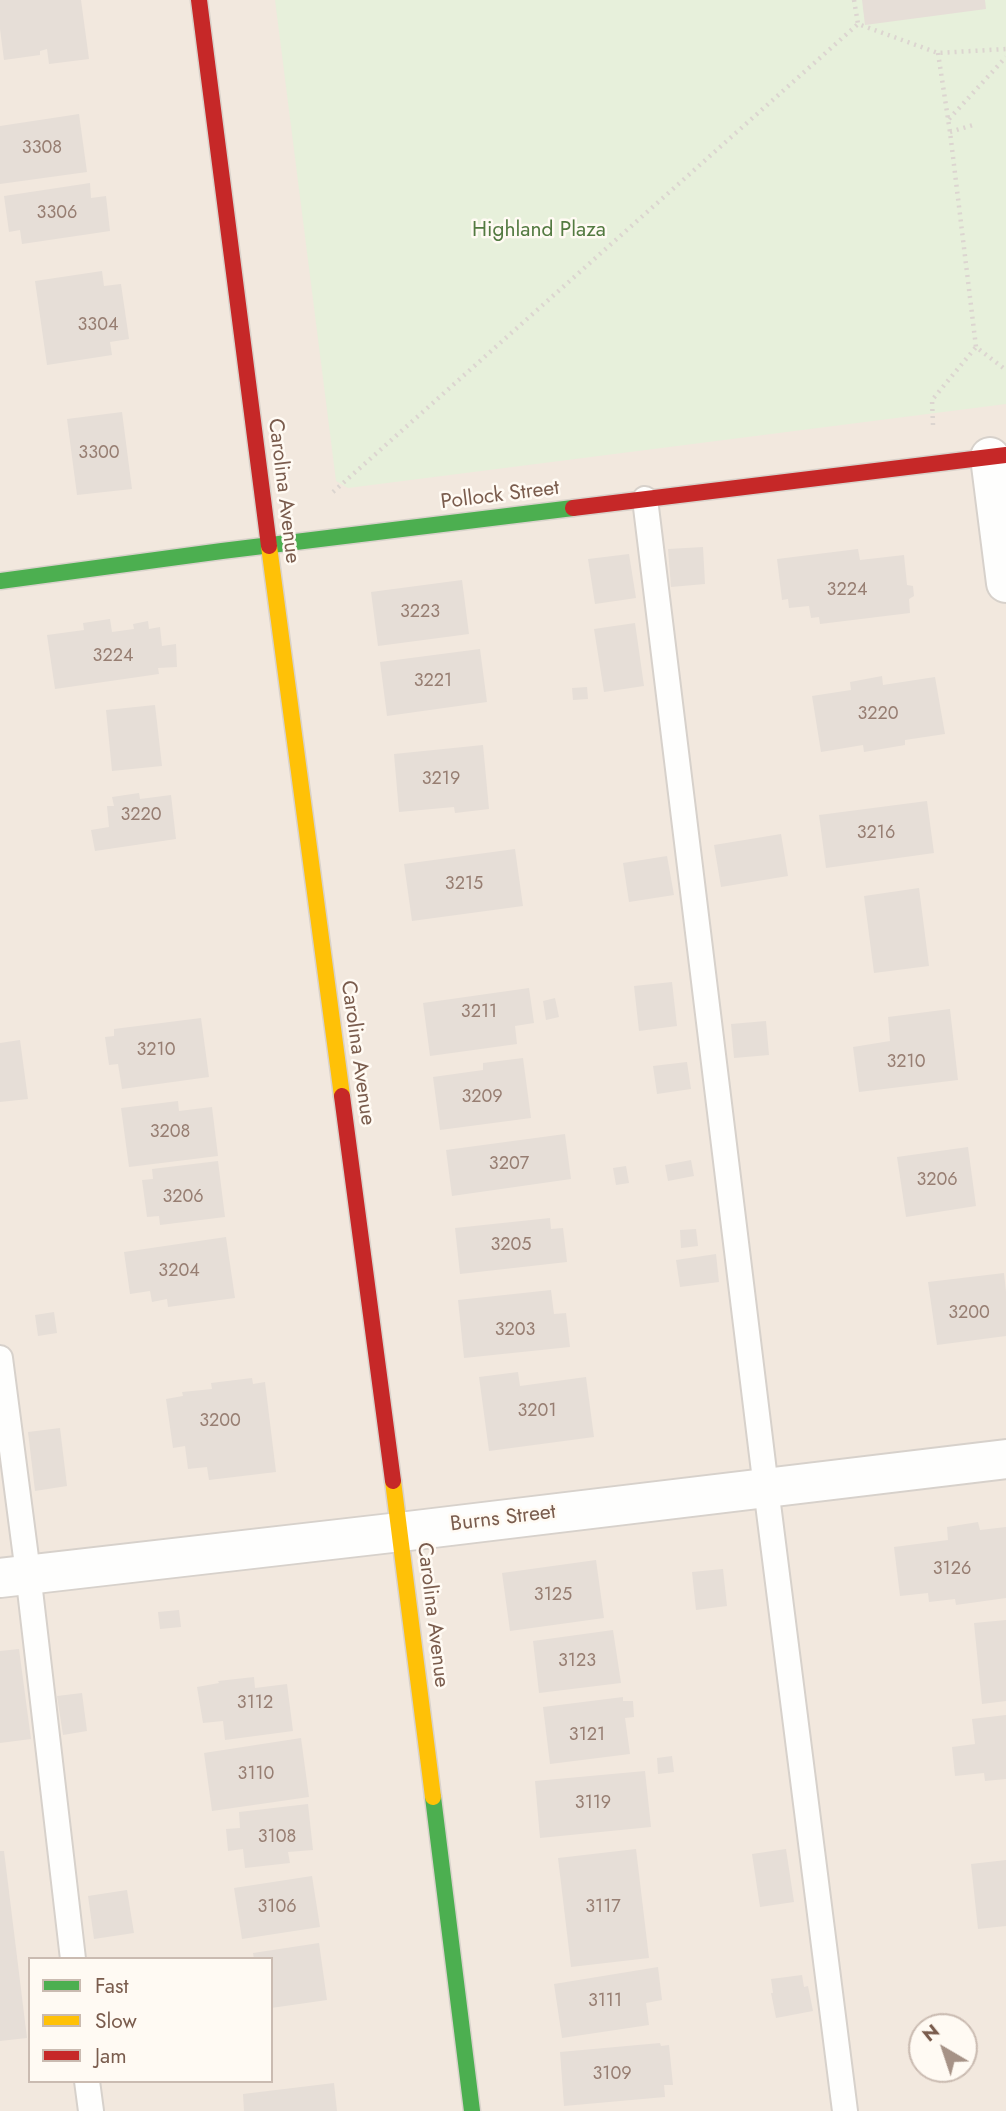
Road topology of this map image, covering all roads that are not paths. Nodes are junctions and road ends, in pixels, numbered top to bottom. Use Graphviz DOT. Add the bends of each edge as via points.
graph roads {
  1 [pos="199,0"];
  2 [pos="998,456"];
  3 [pos="645,499"];
  4 [pos="269,546"];
  5 [pos="0,581"];
  6 [pos="1006,583"];
  7 [pos="0,1358"];
  8 [pos="1006,1459"];
  9 [pos="766,1488"];
  10 [pos="400,1532"];
  11 [pos="14,1576"];
  12 [pos="73,1957"];
  13 [pos="87,2083"];
  14 [pos="91,2111"];
  15 [pos="472,2111"];
  16 [pos="845,2111"];
  1 -- 4 [label="street, Carolina Avenue"];
  2 -- 3 [label="street, Pollock Street"];
  2 -- 6 [label="street"];
  3 -- 4 [label="street, Pollock Street"];
  3 -- 9 [label="lane"];
  4 -- 5 [label="street, Pollock Street"];
  4 -- 10 [label="street, Carolina Avenue"];
  7 -- 11 [label="lane"];
  8 -- 9 [label="street, Burns Street"];
  9 -- 10 [label="street, Burns Street"];
  9 -- 16 [label="lane"];
  10 -- 11 [label="street, Burns Street"];
  10 -- 15 [label="street, Carolina Avenue"];
  11 -- 12 [label="lane"];
  13 -- 14 [label="lane"];
}
